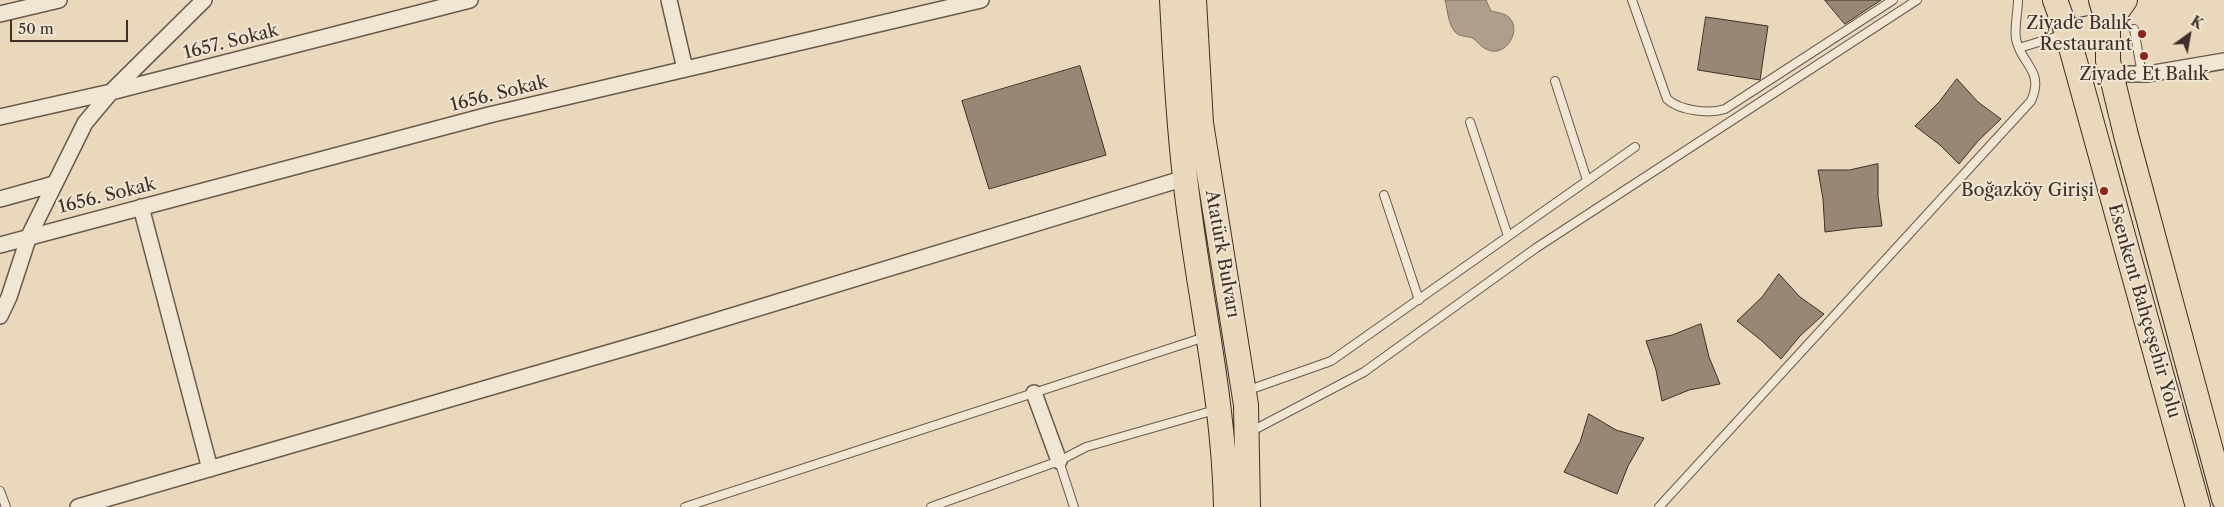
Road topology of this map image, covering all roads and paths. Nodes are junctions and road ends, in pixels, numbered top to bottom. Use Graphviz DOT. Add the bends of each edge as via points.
graph roads {
  1 [pos="59,0"];
  2 [pos="204,0"];
  3 [pos="470,0"];
  4 [pos="669,0"];
  5 [pos="981,0"];
  6 [pos="1172,0"];
  7 [pos="1194,0"];
  8 [pos="1632,0"];
  9 [pos="1893,0"];
  10 [pos="1917,0"];
  11 [pos="2018,0"];
  12 [pos="2055,0"];
  13 [pos="2101,0"];
  14 [pos="2125,0"];
  15 [pos="0,14"];
  16 [pos="2108,24"];
  17 [pos="2134,29"];
  18 [pos="2067,33"];
  19 [pos="2019,48"];
  20 [pos="2224,61"];
  21 [pos="685,69"];
  22 [pos="2112,74"];
  23 [pos="2142,74"];
  24 [pos="1555,81"];
  25 [pos="111,92"];
  26 [pos="0,117"];
  27 [pos="1470,122"];
  28 [pos="1635,146"];
  29 [pos="1185,178"];
  30 [pos="1587,180"];
  31 [pos="54,184"];
  32 [pos="1384,196"];
  33 [pos="0,199"];
  34 [pos="141,207"];
  35 [pos="29,236"];
  36 [pos="1508,236"];
  37 [pos="0,245"];
  38 [pos="1419,300"];
  39 [pos="0,316"];
  40 [pos="1209,336"];
  41 [pos="1034,393"];
  42 [pos="1245,398"];
  43 [pos="1220,409"];
  44 [pos="1248,433"];
  45 [pos="1059,462"];
  46 [pos="210,469"];
  47 [pos="0,491"];
  48 [pos="2224,499"];
  49 [pos="6,507"];
  50 [pos="78,507"];
  51 [pos="686,507"];
  52 [pos="931,507"];
  53 [pos="1074,507"];
  54 [pos="1226,507"];
  55 [pos="1248,507"];
  56 [pos="1659,507"];
  57 [pos="2198,507"];
  1 -- 15 [label="street"];
  2 -- 25 [label="street"];
  3 -- 25 [label="street, 1657. Sokak"];
  4 -- 21 [label="street"];
  5 -- 21 [label="street, 1656. Sokak"];
  6 -- 29 [label="main road, Atatürk Bulvarı"];
  7 -- 42 [label="main road, Atatürk Bulvarı" via="1202,131"];
  8 -- 9 [label="lane" via="1667,100 1678,107 1711,111 1725,109"];
  10 -- 44 [label="lane" via="1536,248 1364,372"];
  11 -- 19 [label="lane" via="2015,26"];
  12 -- 18 [label="main road, Esenkent Bahçeşehir Yolu"];
  13 -- 16 [label="main road, Esenkent Bahçeşehir Yolu"];
  13 -- 18 [label="main road"];
  14 -- 16 [label="main road"];
  16 -- 18 [label="main road"];
  16 -- 22 [label="main road, Esenkent Bahçeşehir Yolu" via="2107,48"];
  17 -- 23 [label="lane"];
  18 -- 19 [label="lane"];
  18 -- 57 [label="main road, Esenkent Bahçeşehir Yolu"];
  19 -- 56 [label="lane" via="2036,81 2034,94 2027,106"];
  20 -- 23 [label="street"];
  21 -- 34 [label="street, 1656. Sokak" via="489,116"];
  22 -- 23 [label="street"];
  22 -- 48 [label="main road, Esenkent Bahçeşehir Yolu"];
  24 -- 30 [label="lane"];
  25 -- 26 [label="street, 1657. Sokak"];
  25 -- 31 [label="street" via="85,123"];
  27 -- 36 [label="lane"];
  28 -- 30 [label="lane"];
  29 -- 40 [label="main road, Atatürk Bulvarı"];
  29 -- 46 [label="street" via="663,337"];
  30 -- 36 [label="lane"];
  31 -- 33 [label="street"];
  31 -- 35 [label="street"];
  32 -- 38 [label="lane"];
  34 -- 35 [label="street, 1656. Sokak"];
  34 -- 46 [label="street"];
  35 -- 37 [label="street, 1656. Sokak"];
  35 -- 39 [label="street"];
  36 -- 38 [label="lane"];
  38 -- 42 [label="lane" via="1331,361"];
  40 -- 41 [label="lane"];
  40 -- 43 [label="main road, Atatürk Bulvarı"];
  41 -- 45 [label="street"];
  41 -- 51 [label="lane"];
  42 -- 43 [label="main road"];
  42 -- 44 [label="main road, Atatürk Bulvarı"];
  43 -- 45 [label="lane" via="1086,447"];
  43 -- 54 [label="main road, Atatürk Bulvarı"];
  44 -- 55 [label="main road, Atatürk Bulvarı"];
  45 -- 52 [label="lane"];
  45 -- 53 [label="lane"];
  46 -- 50 [label="street"];
  47 -- 49 [label="lane"];
}
